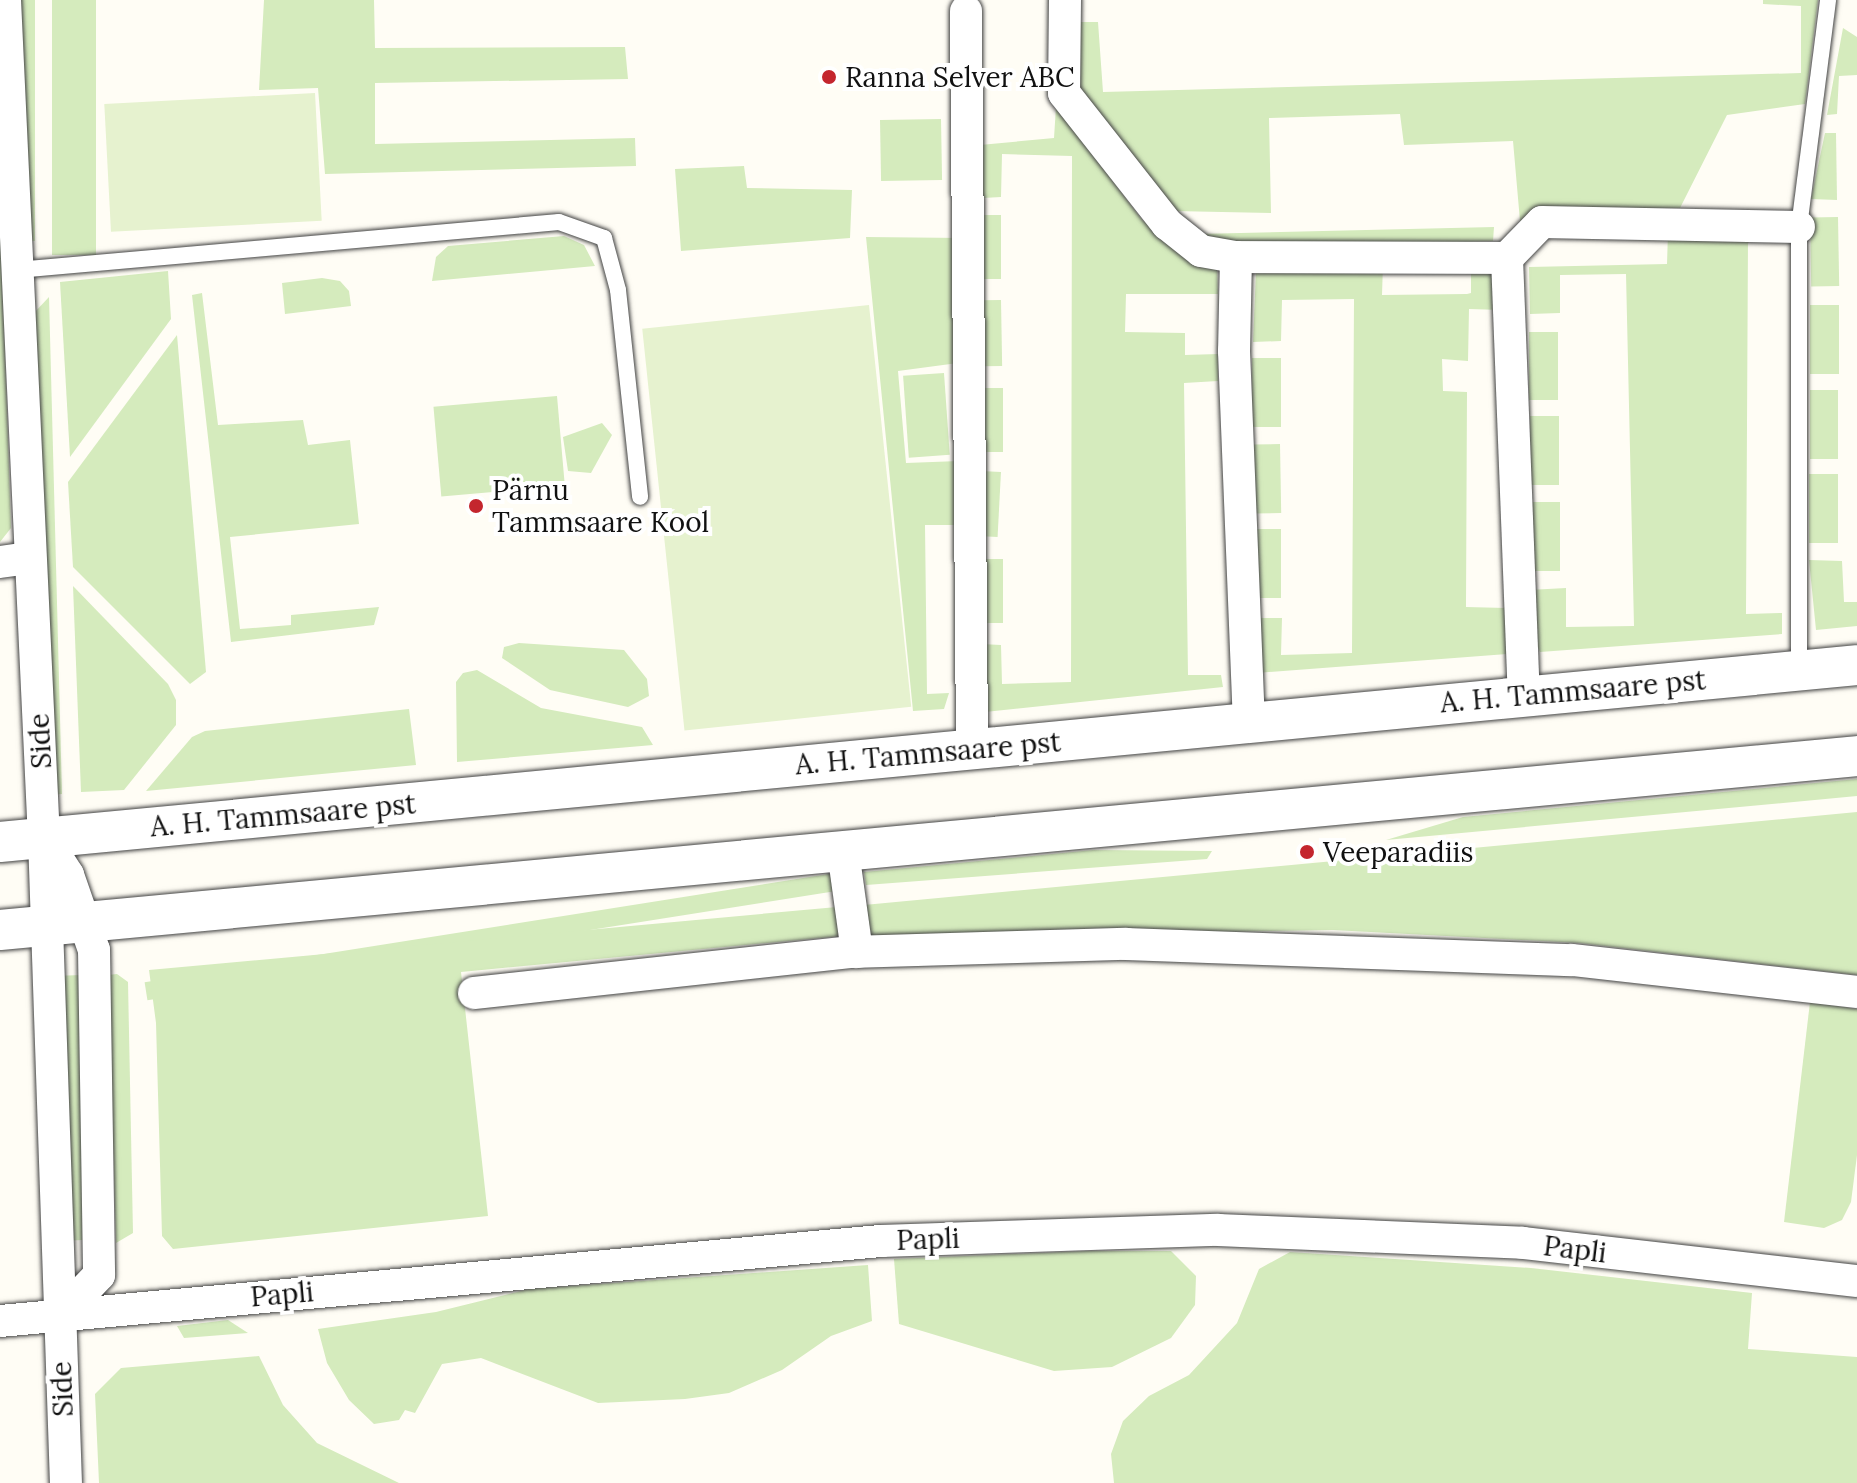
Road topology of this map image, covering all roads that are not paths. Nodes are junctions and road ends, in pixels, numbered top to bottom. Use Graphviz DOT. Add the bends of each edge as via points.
graph roads {
  1 [pos="5,0"];
  2 [pos="1065,0"];
  3 [pos="1828,0"];
  4 [pos="966,11"];
  5 [pos="1799,227"];
  6 [pos="1236,257"];
  7 [pos="1507,258"];
  8 [pos="17,270"];
  9 [pos="640,497"];
  10 [pos="15,560"];
  11 [pos="1857,665"];
  12 [pos="1799,670"];
  13 [pos="1524,696"];
  14 [pos="1249,723"];
  15 [pos="972,749"];
  16 [pos="1857,756"];
  17 [pos="44,838"];
  18 [pos="0,842"];
  19 [pos="843,851"];
  20 [pos="87,920"];
  21 [pos="43,925"];
  22 [pos="0,930"];
  23 [pos="857,952"];
  24 [pos="1857,992"];
  25 [pos="474,993"];
  26 [pos="1857,1281"];
  27 [pos="60,1316"];
  28 [pos="0,1321"];
  29 [pos="66,1483"];
  1 -- 8 [label="street, Side"];
  2 -- 6 [label="street" via="1064,93 1073,109 1167,224 1201,251"];
  3 -- 5 [label="lane"];
  4 -- 15 [label="street"];
  5 -- 7 [label="street" via="1542,222"];
  5 -- 12 [label="lane"];
  6 -- 7 [label="street"];
  6 -- 14 [label="street" via="1234,351"];
  7 -- 13 [label="street"];
  8 -- 9 [label="lane" via="559,222 604,238 618,290"];
  8 -- 10 [label="street, Side"];
  10 -- 17 [label="street, Side"];
  11 -- 12 [label="street, A. H. Tammsaare pst"];
  12 -- 13 [label="street, A. H. Tammsaare pst"];
  13 -- 14 [label="street, A. H. Tammsaare pst"];
  14 -- 15 [label="street, A. H. Tammsaare pst"];
  15 -- 17 [label="street, A. H. Tammsaare pst"];
  16 -- 19 [label="street"];
  17 -- 18 [label="street, A. H. Tammsaare pst"];
  17 -- 20 [label="street"];
  17 -- 21 [label="street, Side"];
  19 -- 20 [label="street"];
  19 -- 23 [label="street"];
  20 -- 21 [label="street"];
  20 -- 27 [label="street" via="94,950 99,1275"];
  21 -- 22 [label="street"];
  21 -- 27 [label="street, Side"];
  23 -- 24 [label="street" via="1126,944 1572,960"];
  23 -- 25 [label="street"];
  26 -- 27 [label="street, Papli" via="1523,1243 1218,1230 881,1241"];
  27 -- 28 [label="street, Papli"];
  27 -- 29 [label="street, Side"];
}
